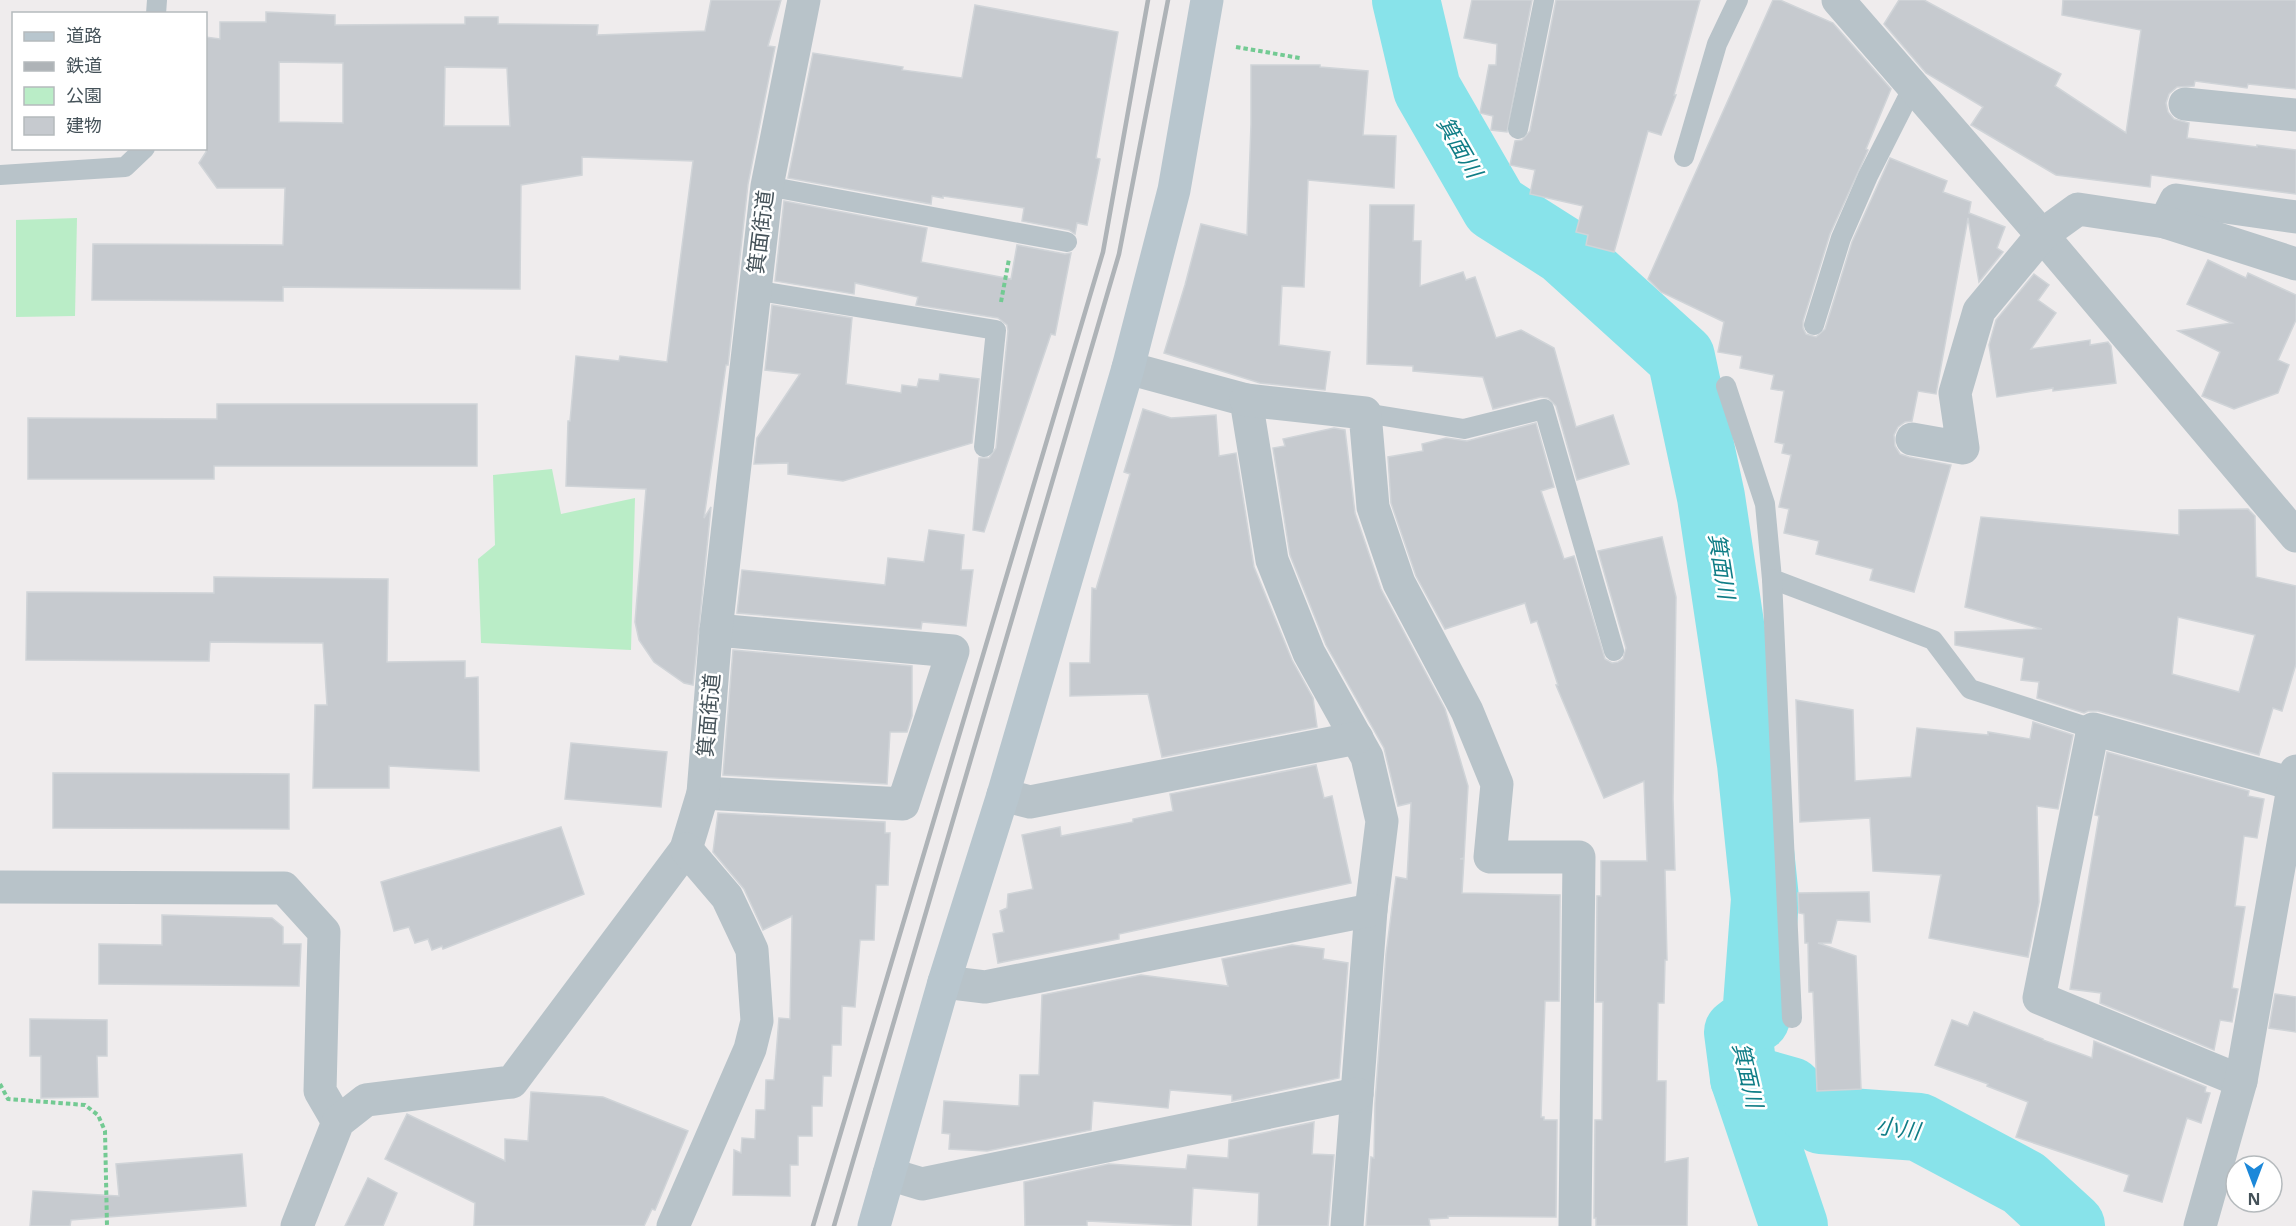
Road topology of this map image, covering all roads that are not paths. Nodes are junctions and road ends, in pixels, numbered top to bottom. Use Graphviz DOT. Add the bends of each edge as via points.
graph roads {
  1 [pos="804,0"];
  2 [pos="1208,0"];
  3 [pos="1544,0"];
  4 [pos="1738,0"];
  5 [pos="1838,0"];
  6 [pos="1913,87"];
  7 [pos="2185,104"];
  8 [pos="2296,115"];
  9 [pos="1518,129"];
  10 [pos="143,150"];
  11 [pos="1684,157"];
  12 [pos="0,175"];
  13 [pos="767,186"];
  14 [pos="2296,217"];
  15 [pos="2165,222"];
  16 [pos="2042,235"];
  17 [pos="1067,242"];
  18 [pos="2296,264"];
  19 [pos="754,290"];
  20 [pos="1814,324"];
  21 [pos="1128,368"];
  22 [pos="1726,386"];
  23 [pos="1246,400"];
  24 [pos="1365,413"];
  25 [pos="1912,439"];
  26 [pos="984,447"];
  27 [pos="2296,537"];
  28 [pos="1772,579"];
  29 [pos="716,630"];
  30 [pos="1614,651"];
  31 [pos="2093,729"];
  32 [pos="1357,738"];
  33 [pos="2295,778"];
  34 [pos="703,792"];
  35 [pos="1003,795"];
  36 [pos="686,849"];
  37 [pos="0,887"];
  38 [pos="1371,910"];
  39 [pos="944,982"];
  40 [pos="1792,1018"];
  41 [pos="2241,1082"];
  42 [pos="1357,1094"];
  43 [pos="338,1122"];
  44 [pos="889,1174"];
  45 [pos="297,1226"];
  46 [pos="673,1226"];
  47 [pos="874,1226"];
  48 [pos="1347,1226"];
  49 [pos="1575,1226"];
  50 [pos="2200,1226"];
  1 -- 13 [label="street, 箕面街道"];
  2 -- 21 [label="street" via="1174,190"];
  3 -- 9 [label="lane"];
  4 -- 11 [label="lane" via="1717,44"];
  5 -- 6 [label="street"];
  6 -- 16 [label="street"];
  6 -- 20 [label="lane" via="1841,238"];
  7 -- 8 [label="street"];
  10 -- 12 [label="lane" via="125,167"];
  13 -- 17 [label="lane"];
  13 -- 19 [label="street, 箕面街道"];
  14 -- 15 [label="street" via="2176,200"];
  15 -- 16 [label="street" via="2078,209"];
  15 -- 18 [label="street"];
  16 -- 25 [label="street" via="1979,311 1955,393 1963,448"];
  16 -- 27 [label="street"];
  19 -- 26 [label="lane" via="996,330"];
  19 -- 29 [label="street, 箕面街道"];
  21 -- 23 [label="street"];
  21 -- 35 [label="street"];
  22 -- 28 [label="lane" via="1765,504"];
  23 -- 24 [label="street"];
  23 -- 32 [label="street" via="1272,560 1309,653"];
  24 -- 30 [label="lane" via="1464,429 1544,409"];
  24 -- 49 [label="street" via="1373,507 1399,583 1467,711 1497,784 1490,857 1579,857"];
  28 -- 31 [label="lane" via="1933,640 1970,689"];
  28 -- 40 [label="lane"];
  29 -- 34 [label="street, 箕面街道"];
  29 -- 34 [label="street" via="953,651 903,804"];
  31 -- 33 [label="street"];
  31 -- 41 [label="street" via="2039,998"];
  32 -- 35 [label="street" via="1030,802"];
  32 -- 38 [label="street" via="1367,757 1382,821"];
  33 -- 41 [label="street"];
  34 -- 36 [label="street, 箕面街道"];
  35 -- 39 [label="street"];
  36 -- 43 [label="street, 箕面街道" via="512,1082 366,1100"];
  36 -- 46 [label="street" via="727,897 752,950 757,1021 750,1049"];
  37 -- 43 [label="street" via="284,888 324,932 320,1091"];
  38 -- 39 [label="street" via="985,987"];
  38 -- 42 [label="street"];
  39 -- 44 [label="street"];
  41 -- 50 [label="street"];
  42 -- 44 [label="street" via="922,1184"];
  42 -- 48 [label="street"];
  43 -- 45 [label="street"];
  44 -- 47 [label="street"];
}
